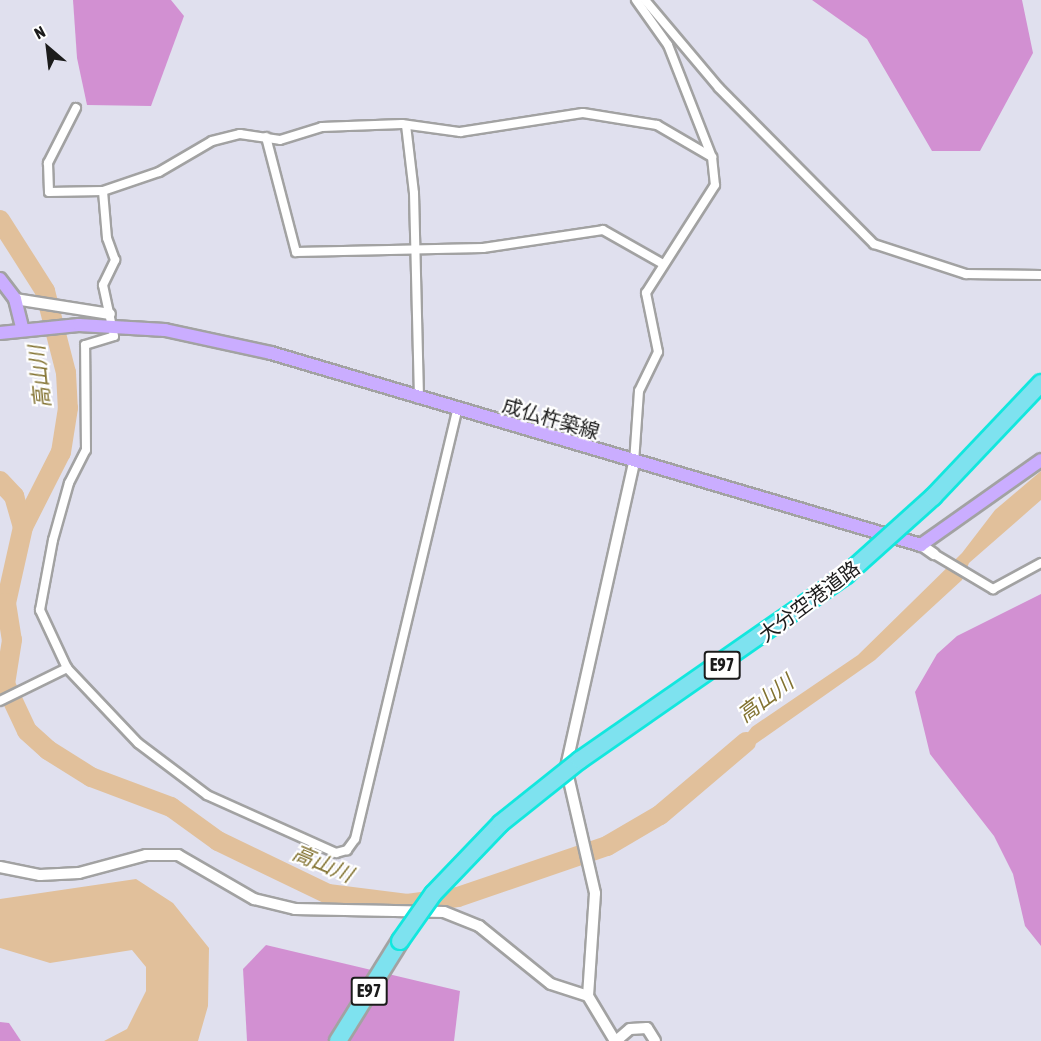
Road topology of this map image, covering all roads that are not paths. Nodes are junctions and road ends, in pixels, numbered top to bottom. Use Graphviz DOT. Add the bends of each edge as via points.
graph roads {
  1 [pos="636,0"];
  2 [pos="645,0"];
  3 [pos="76,108"];
  4 [pos="406,125"];
  5 [pos="266,137"];
  6 [pos="712,157"];
  7 [pos="104,191"];
  8 [pos="416,250"];
  9 [pos="663,264"];
  10 [pos="1041,275"];
  11 [pos="0,279"];
  12 [pos="15,298"];
  13 [pos="110,314"];
  14 [pos="114,326"];
  15 [pos="29,330"];
  16 [pos="0,333"];
  17 [pos="1041,383"];
  18 [pos="419,399"];
  19 [pos="457,411"];
  20 [pos="1041,460"];
  21 [pos="634,463"];
  22 [pos="921,545"];
  23 [pos="934,554"];
  24 [pos="1041,563"];
  25 [pos="67,668"];
  26 [pos="1,700"];
  27 [pos="0,867"];
  28 [pos="400,940"];
  29 [pos="588,996"];
  30 [pos="338,1041"];
  31 [pos="345,1041"];
  32 [pos="616,1041"];
  33 [pos="655,1041"];
  1 -- 6 [label="street" via="668,45"];
  2 -- 10 [label="street" via="719,88 874,244 931,267 966,274"];
  3 -- 7 [label="street" via="51,156 49,192"];
  4 -- 5 [label="street" via="322,127 280,140"];
  4 -- 6 [label="street" via="460,132 584,113 657,125"];
  4 -- 8 [label="street"];
  5 -- 7 [label="street" via="240,134 212,141 159,172"];
  5 -- 8 [label="street" via="296,252"];
  6 -- 9 [label="street" via="716,185"];
  7 -- 13 [label="street" via="107,238 115,260 104,274"];
  8 -- 9 [label="street" via="483,248 603,230"];
  8 -- 18 [label="street"];
  9 -- 21 [label="street" via="646,293 658,352 639,391"];
  11 -- 12 [label="main road"];
  12 -- 13 [label="street"];
  12 -- 15 [label="main road"];
  13 -- 14 [label="street"];
  14 -- 15 [label="main road, 成仏杵築線"];
  14 -- 18 [label="main road, 成仏杵築線" via="165,330 271,353"];
  14 -- 25 [label="street" via="109,340 85,345 86,450 69,483 42,588 45,624"];
  15 -- 16 [label="main road, 成仏杵築線"];
  17 -- 28 [label="highway, 大分空港道路 / E97, bridge" via="933,497 846,574 580,760 501,823 433,894"];
  18 -- 19 [label="main road, 成仏杵築線"];
  19 -- 21 [label="main road, 成仏杵築線"];
  19 -- 25 [label="street" via="355,839 347,850 336,853 207,795 138,743"];
  20 -- 22 [label="main road"];
  21 -- 22 [label="main road, 成仏杵築線"];
  21 -- 29 [label="street" via="566,767 591,871 596,922"];
  22 -- 23 [label="street"];
  23 -- 24 [label="street" via="988,587 1000,590"];
  25 -- 26 [label="street"];
  27 -- 29 [label="street" via="40,875 79,873 146,855 178,855 254,898 295,909 444,912 479,926 551,984"];
  28 -- 30 [label="highway, 大分空港道路 / E97"];
  28 -- 31 [label="highway, 大分空港道路 / E97"];
  29 -- 32 [label="street"];
  32 -- 33 [label="street" via="630,1029 647,1028"];
}
